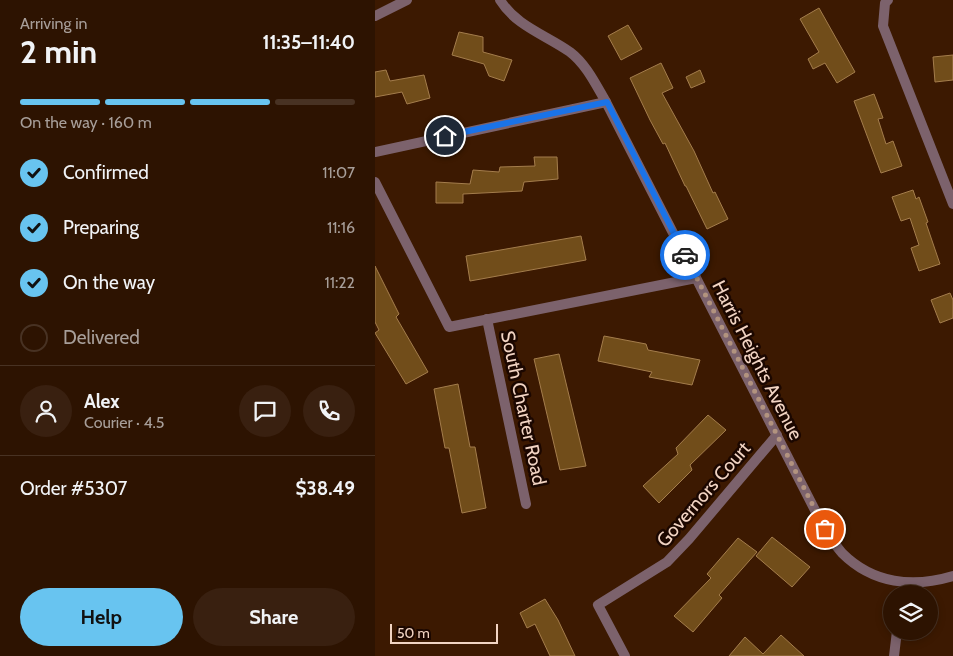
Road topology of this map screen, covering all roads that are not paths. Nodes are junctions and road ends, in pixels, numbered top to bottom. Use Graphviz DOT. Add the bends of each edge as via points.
graph roads {
  1 [pos="407,0"];
  2 [pos="500,0"];
  3 [pos="888,0"];
  4 [pos="375,16"];
  5 [pos="607,102"];
  6 [pos="375,152"];
  7 [pos="375,182"];
  8 [pos="953,204"];
  9 [pos="696,278"];
  10 [pos="487,319"];
  11 [pos="777,435"];
  12 [pos="526,504"];
  13 [pos="953,576"];
  14 [pos="903,583"];
  15 [pos="896,640"];
  16 [pos="625,656"];
  17 [pos="894,656"];
  1 -- 4 [label="street"];
  2 -- 5 [label="street, Harris Heights Avenue" via="513,18 571,53 586,69"];
  3 -- 8 [label="street" via="883,26"];
  5 -- 6 [label="street"];
  5 -- 9 [label="street, Harris Heights Avenue"];
  7 -- 10 [label="street, South Charter Road" via="449,327"];
  9 -- 10 [label="street, South Charter Road"];
  9 -- 11 [label="street, Harris Heights Avenue"];
  10 -- 12 [label="street, South Charter Road"];
  11 -- 14 [label="street, Harris Heights Avenue" via="819,518 842,552 866,571"];
  11 -- 16 [label="street, Governors Court" via="667,562 598,605"];
  13 -- 14 [label="street, Harris Heights Avenue" via="922,583"];
  15 -- 17 [label="street"];
}
